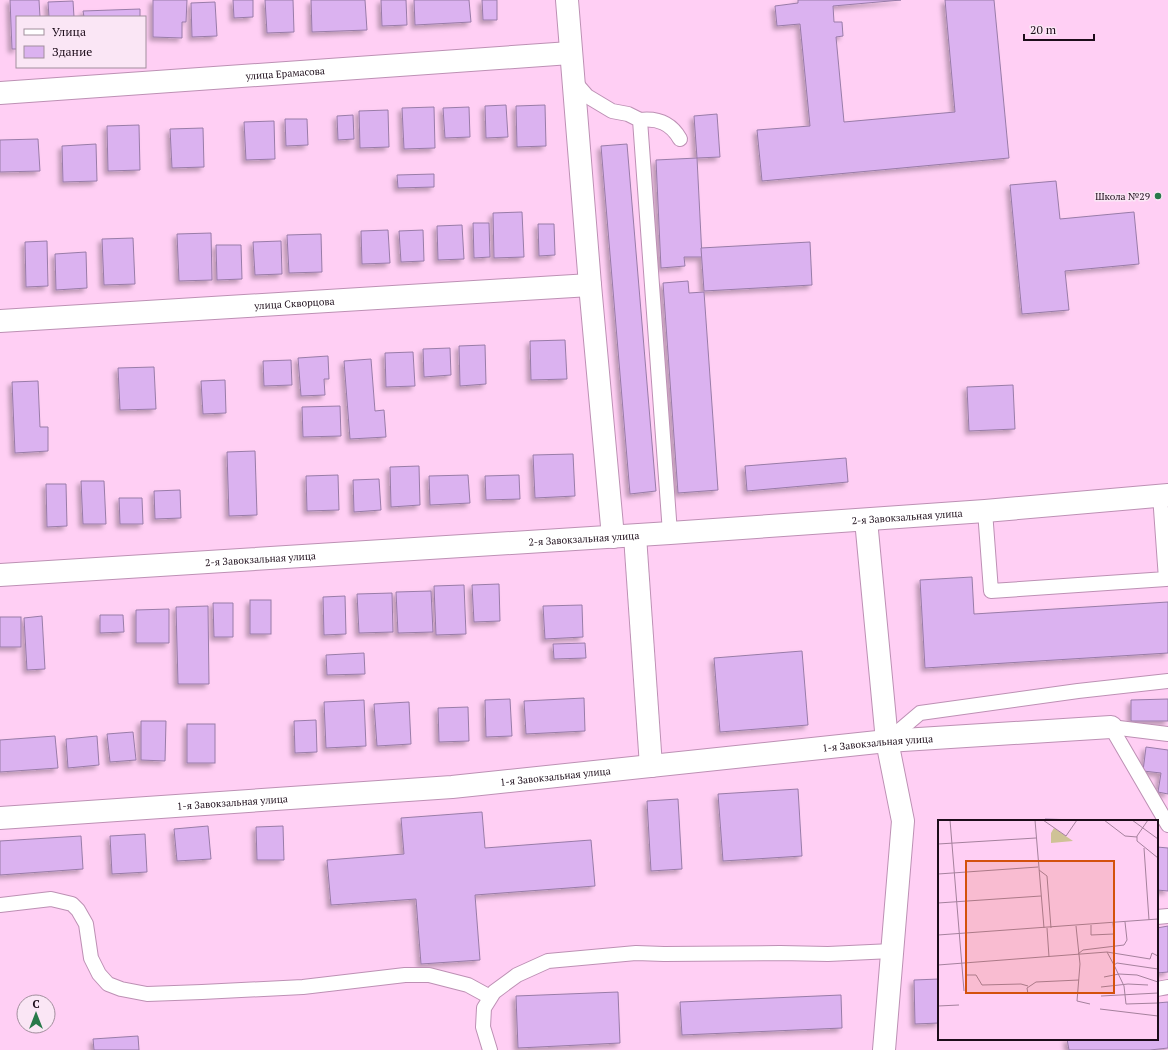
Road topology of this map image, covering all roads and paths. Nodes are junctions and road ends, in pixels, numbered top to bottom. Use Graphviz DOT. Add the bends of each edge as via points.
graph roads {
  1 [pos="567,0"];
  2 [pos="570,53"];
  3 [pos="572,79"];
  4 [pos="0,93"];
  5 [pos="640,120"];
  6 [pos="680,140"];
  7 [pos="590,285"];
  8 [pos="0,321"];
  9 [pos="1164,495"];
  10 [pos="985,511"];
  11 [pos="866,520"];
  12 [pos="670,533"];
  13 [pos="635,536"];
  14 [pos="613,537"];
  15 [pos="0,575"];
  16 [pos="1168,681"];
  17 [pos="1111,727"];
  18 [pos="1168,734"];
  19 [pos="887,741"];
  20 [pos="651,766"];
  21 [pos="0,818"];
  22 [pos="1168,825"];
  23 [pos="0,905"];
  24 [pos="1168,916"];
  25 [pos="1158,917"];
  26 [pos="892,950"];
  27 [pos="1168,987"];
  28 [pos="1158,989"];
  29 [pos="490,998"];
  30 [pos="490,1050"];
  31 [pos="884,1050"];
  1 -- 2 [label="street"];
  2 -- 3 [label="street"];
  2 -- 4 [label="street, улица Ерамасова"];
  3 -- 5 [label="lane" via="587,96 612,111 628,114"];
  3 -- 7 [label="street"];
  5 -- 6 [label="lane" via="652,119 664,123 676,132"];
  5 -- 12 [label="lane"];
  7 -- 8 [label="street, улица Скворцова"];
  7 -- 14 [label="street"];
  9 -- 10 [label="street, 2-я Завокзальная улица"];
  9 -- 10 [label="lane" via="1166,579 991,591"];
  10 -- 11 [label="street, 2-я Завокзальная улица"];
  11 -- 12 [label="street, 2-я Завокзальная улица"];
  11 -- 19 [label="street"];
  12 -- 13 [label="street, 2-я Завокзальная улица"];
  13 -- 14 [label="street, 2-я Завокзальная улица"];
  13 -- 20 [label="street"];
  14 -- 15 [label="street, 2-я Завокзальная улица"];
  16 -- 19 [label="lane" via="920,713"];
  17 -- 18 [label="lane"];
  17 -- 19 [label="street, 1-я Завокзальная улица"];
  17 -- 22 [label="lane"];
  19 -- 20 [label="street, 1-я Завокзальная улица"];
  19 -- 26 [label="street" via="903,821"];
  20 -- 21 [label="street, 1-я Завокзальная улица" via="452,787"];
  23 -- 29 [label="lane" via="51,898 72,904 86,924 91,958 99,974 108,984 147,994 303,987 405,975 430,975 468,985"];
  24 -- 25 [label="lane"];
  26 -- 29 [label="lane" via="828,954 636,953 548,961 517,975"];
  26 -- 31 [label="street"];
  27 -- 28 [label="lane"];
  29 -- 30 [label="lane" via="484,1008 483,1027"];
}
